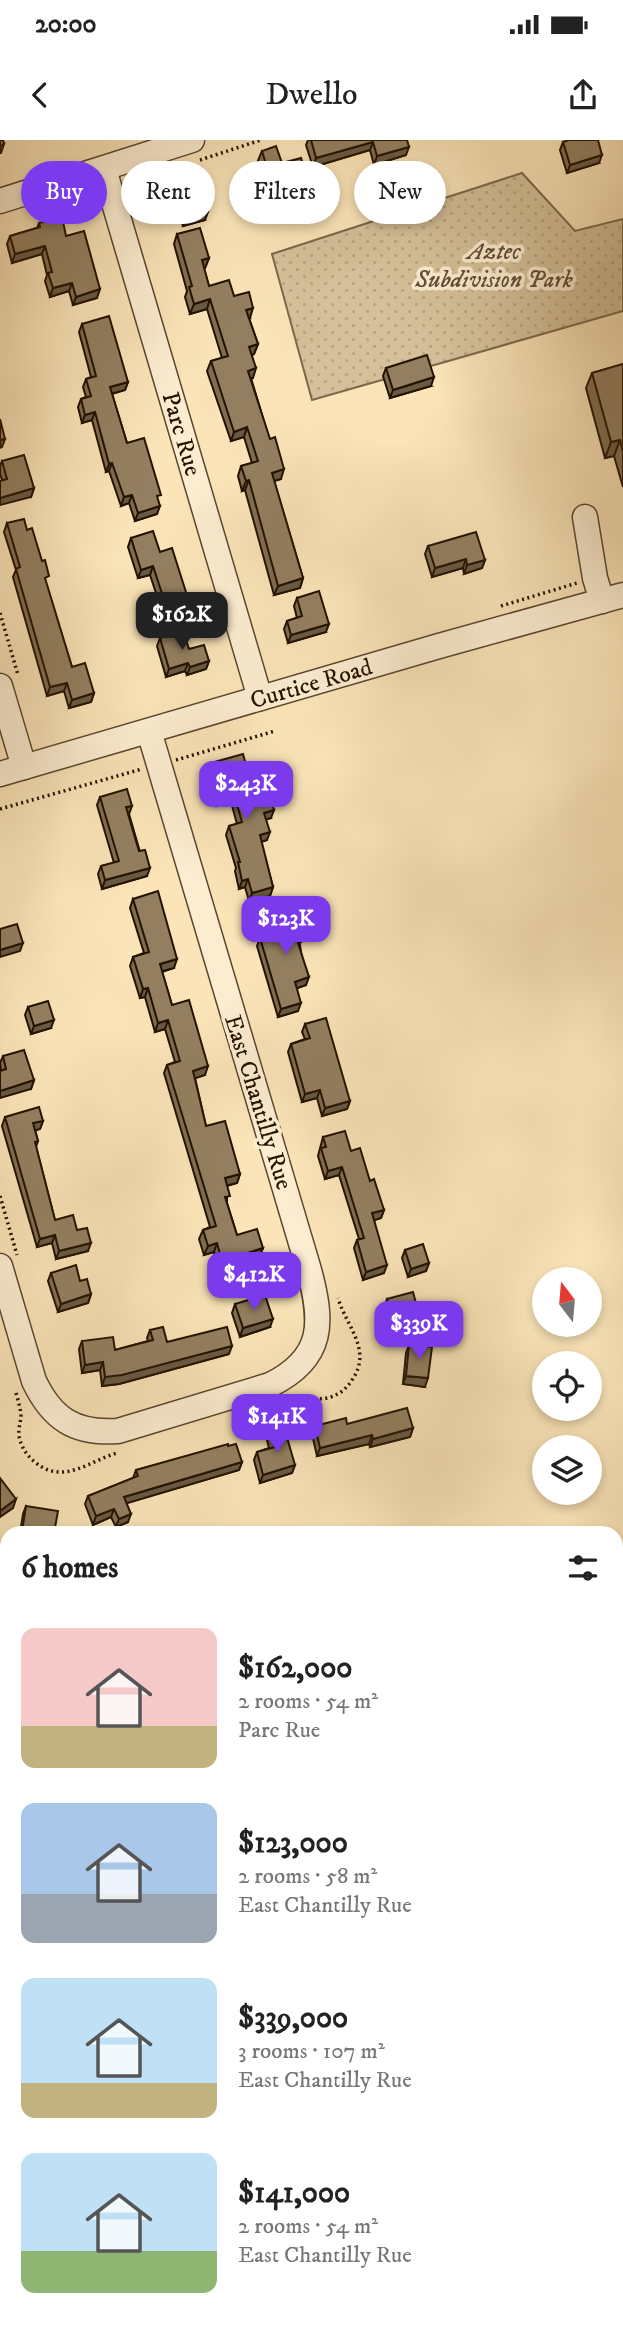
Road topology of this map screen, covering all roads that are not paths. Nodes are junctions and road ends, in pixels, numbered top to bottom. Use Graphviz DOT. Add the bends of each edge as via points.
graph roads {
  1 [pos="192,140"];
  2 [pos="107,168"];
  3 [pos="107,179"];
  4 [pos="21,195"];
  5 [pos="0,201"];
  6 [pos="585,517"];
  7 [pos="613,598"];
  8 [pos="0,687"];
  9 [pos="260,698"];
  10 [pos="149,731"];
  11 [pos="24,767"];
  12 [pos="0,774"];
  13 [pos="10,1264"];
  1 -- 2 [label="street"];
  3 -- 9 [label="street, Parc Rue"];
  4 -- 5 [label="street"];
  6 -- 7 [label="street" via="595,578"];
  7 -- 9 [label="street, Curtice Road"];
  8 -- 11 [label="street"];
  9 -- 10 [label="street, Curtice Road"];
  10 -- 11 [label="street, Curtice Road"];
  10 -- 13 [label="street, East Chantilly Rue" via="318,1304 314,1341 297,1367 270,1385 118,1431 82,1428 49,1408 34,1381"];
  11 -- 12 [label="street, Curtice Road"];
}
